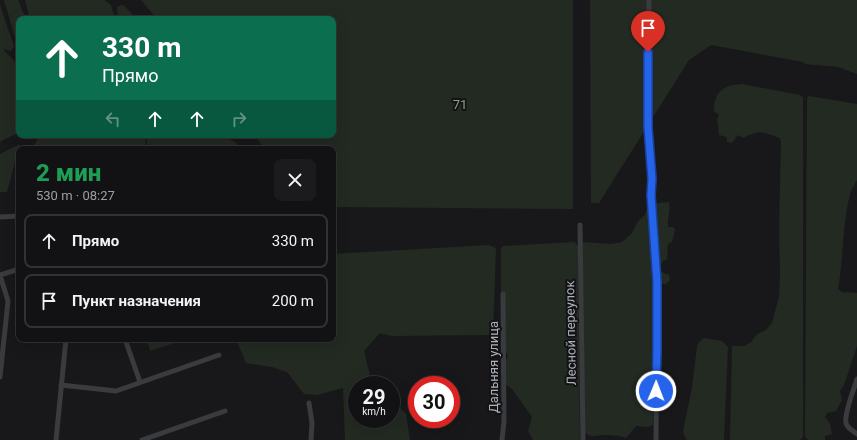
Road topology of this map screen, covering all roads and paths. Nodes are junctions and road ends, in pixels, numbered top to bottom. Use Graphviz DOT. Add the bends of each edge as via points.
graph roads {
  1 [pos="649,0"];
  2 [pos="16,216"];
  3 [pos="0,217"];
  4 [pos="580,225"];
  5 [pos="16,269"];
  6 [pos="0,275"];
  7 [pos="503,294"];
  8 [pos="66,342"];
  9 [pos="126,342"];
  10 [pos="219,355"];
  11 [pos="0,377"];
  12 [pos="857,379"];
  13 [pos="140,382"];
  14 [pos="61,385"];
  15 [pos="309,402"];
  16 [pos="225,411"];
  17 [pos="857,434"];
  18 [pos="56,440"];
  19 [pos="142,440"];
  20 [pos="311,440"];
  21 [pos="502,440"];
  22 [pos="583,440"];
  23 [pos="656,440"];
  1 -- 23 [label="street" via="648,127 657,282"];
  2 -- 3 [label="street"];
  4 -- 22 [label="street, Лесной переулок"];
  5 -- 6 [label="street"];
  6 -- 11 [label="street" via="8,301"];
  7 -- 21 [label="street, Дальняя улица"];
  8 -- 14 [label="street"];
  9 -- 13 [label="street"];
  10 -- 13 [label="street"];
  12 -- 17 [label="street" via="846,422"];
  13 -- 14 [label="street" via="116,391"];
  14 -- 18 [label="street"];
  15 -- 20 [label="street"];
  16 -- 19 [label="street"];
}
